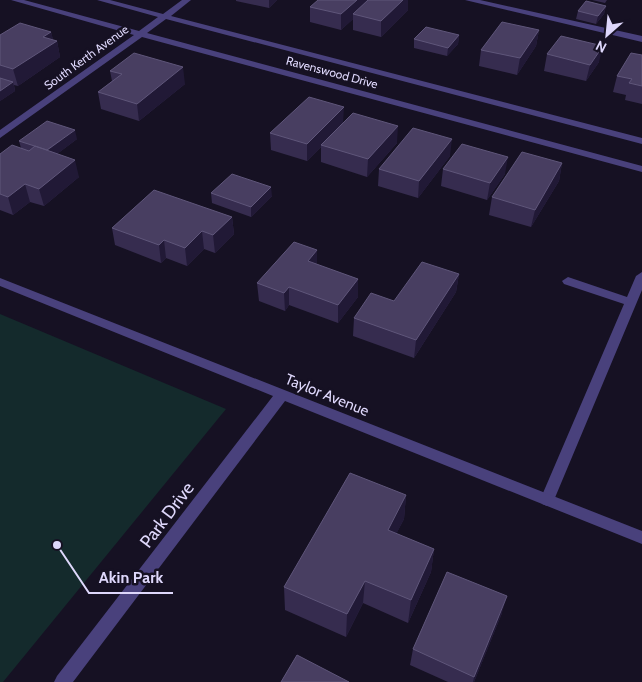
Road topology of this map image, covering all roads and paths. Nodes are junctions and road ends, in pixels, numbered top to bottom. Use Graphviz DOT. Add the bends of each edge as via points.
graph roads {
  1 [pos="15,0"];
  2 [pos="101,0"];
  3 [pos="187,0"];
  4 [pos="469,0"];
  5 [pos="164,16"];
  6 [pos="140,33"];
  7 [pos="642,38"];
  8 [pos="0,135"];
  9 [pos="642,141"];
  10 [pos="642,169"];
  11 [pos="642,276"];
  12 [pos="568,281"];
  13 [pos="0,282"];
  14 [pos="630,302"];
  15 [pos="282,394"];
  16 [pos="547,500"];
  17 [pos="642,538"];
  18 [pos="64,682"];
  1 -- 6 [label="street, Ravenswood Drive"];
  2 -- 5 [label="street, Ravenswood Drive"];
  3 -- 5 [label="street, South Kerth Avenue"];
  4 -- 7 [label="street"];
  5 -- 6 [label="street, South Kerth Avenue"];
  5 -- 9 [label="street, Ravenswood Drive"];
  6 -- 8 [label="street, South Kerth Avenue"];
  6 -- 10 [label="street, Ravenswood Drive"];
  11 -- 14 [label="street"];
  12 -- 14 [label="street"];
  13 -- 15 [label="street, Taylor Avenue"];
  14 -- 16 [label="street"];
  15 -- 16 [label="street, Taylor Avenue"];
  15 -- 18 [label="street, Park Drive"];
  16 -- 17 [label="street, Taylor Avenue"];
}
